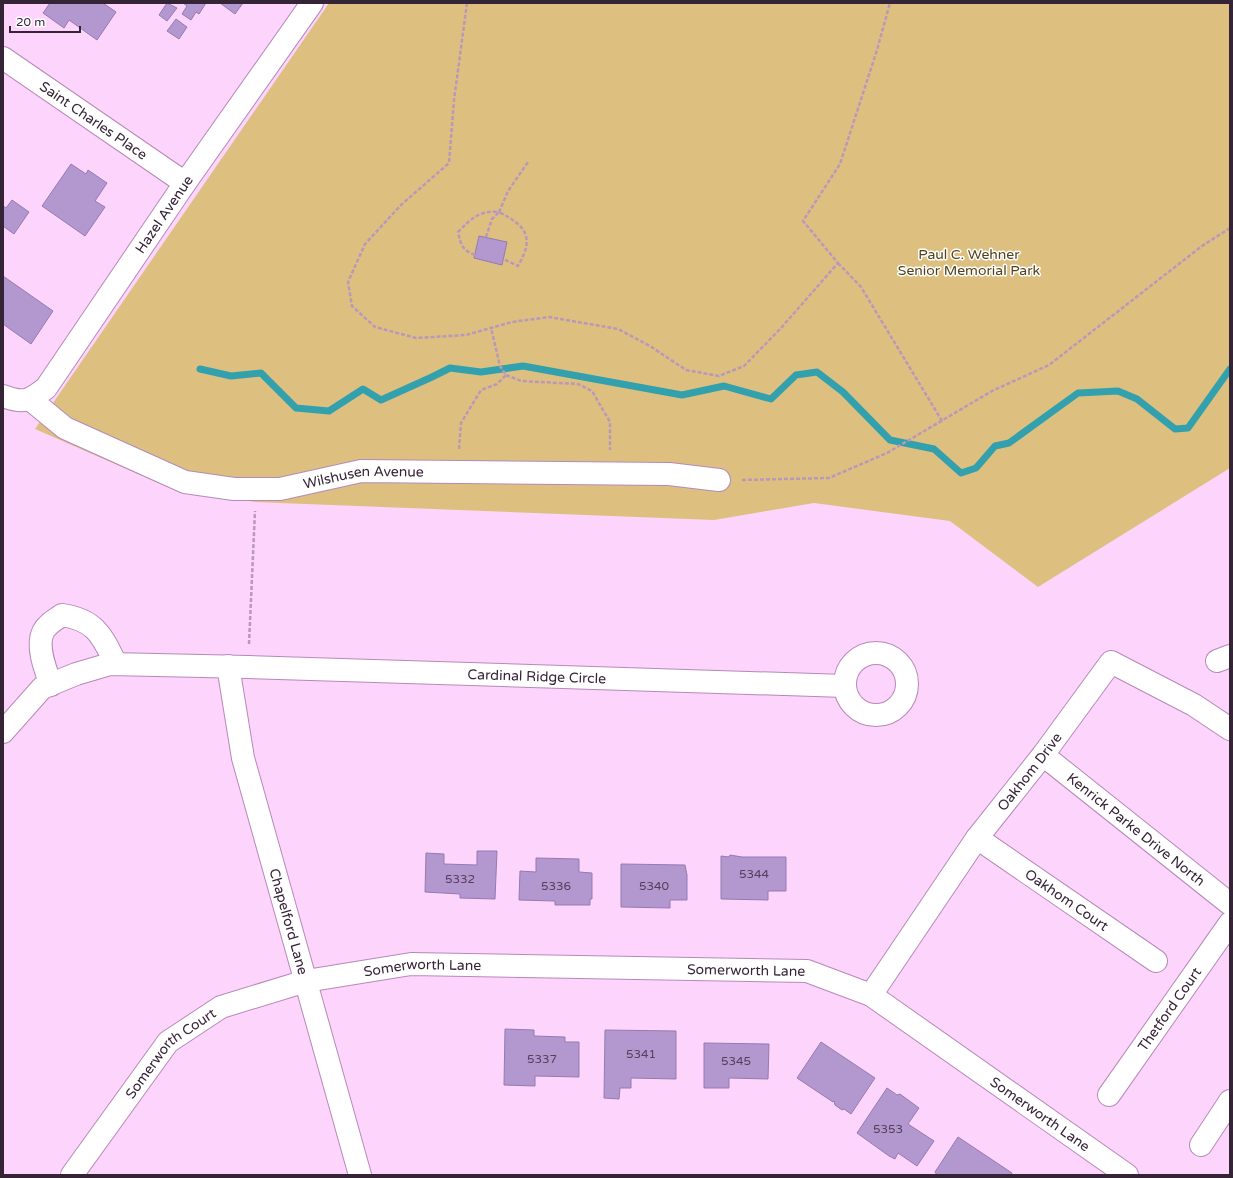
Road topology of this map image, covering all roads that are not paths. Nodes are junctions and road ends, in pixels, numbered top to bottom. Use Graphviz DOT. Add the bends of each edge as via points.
graph roads {
  1 [pos="312,3"];
  2 [pos="3,58"];
  3 [pos="185,183"];
  4 [pos="3,396"];
  5 [pos="31,400"];
  6 [pos="719,480"];
  7 [pos="116,664"];
  8 [pos="238,666"];
  9 [pos="51,684"];
  10 [pos="845,686"];
  11 [pos="1230,729"];
  12 [pos="3,732"];
  13 [pos="1043,755"];
  14 [pos="977,838"];
  15 [pos="1230,904"];
  16 [pos="1230,923"];
  17 [pos="1156,961"];
  18 [pos="306,981"];
  19 [pos="871,995"];
  20 [pos="1109,1095"];
  21 [pos="1230,1101"];
  22 [pos="1201,1145"];
  23 [pos="72,1175"];
  24 [pos="360,1175"];
  25 [pos="1127,1175"];
  1 -- 3 [label="street, Hazel Avenue"];
  2 -- 3 [label="street, Saint Charles Place"];
  3 -- 5 [label="street, Hazel Avenue" via="46,388"];
  4 -- 5 [label="street" via="17,402"];
  5 -- 6 [label="street, Wilshusen Avenue" via="65,428 185,482 234,489 280,489 360,471 670,474"];
  7 -- 8 [label="street, Cardinal Ridge Circle"];
  7 -- 9 [label="street, Cardinal Ridge Circle" via="76,674"];
  7 -- 9 [label="street" via="105,642 87,622 62,615 50,623 43,633 42,654"];
  8 -- 10 [label="street, Cardinal Ridge Circle"];
  8 -- 18 [label="street, Chapelford Lane" via="243,758"];
  9 -- 12 [label="street, Cardinal Ridge Circle" via="42,688"];
  11 -- 13 [label="street, Oakhom Drive" via="1194,705 1111,662"];
  13 -- 14 [label="street, Oakhom Drive"];
  13 -- 15 [label="street, Kenrick Parke Drive North"];
  14 -- 17 [label="street, Oakhom Court"];
  14 -- 19 [label="street, Oakhom Drive"];
  16 -- 20 [label="street, Thetford Court"];
  18 -- 19 [label="street, Somerworth Lane" via="411,964 807,971"];
  18 -- 23 [label="street, Somerworth Court" via="221,1007 168,1042"];
  18 -- 24 [label="street, Chapelford Lane"];
  19 -- 25 [label="street, Somerworth Lane"];
  21 -- 22 [label="street"];
}
